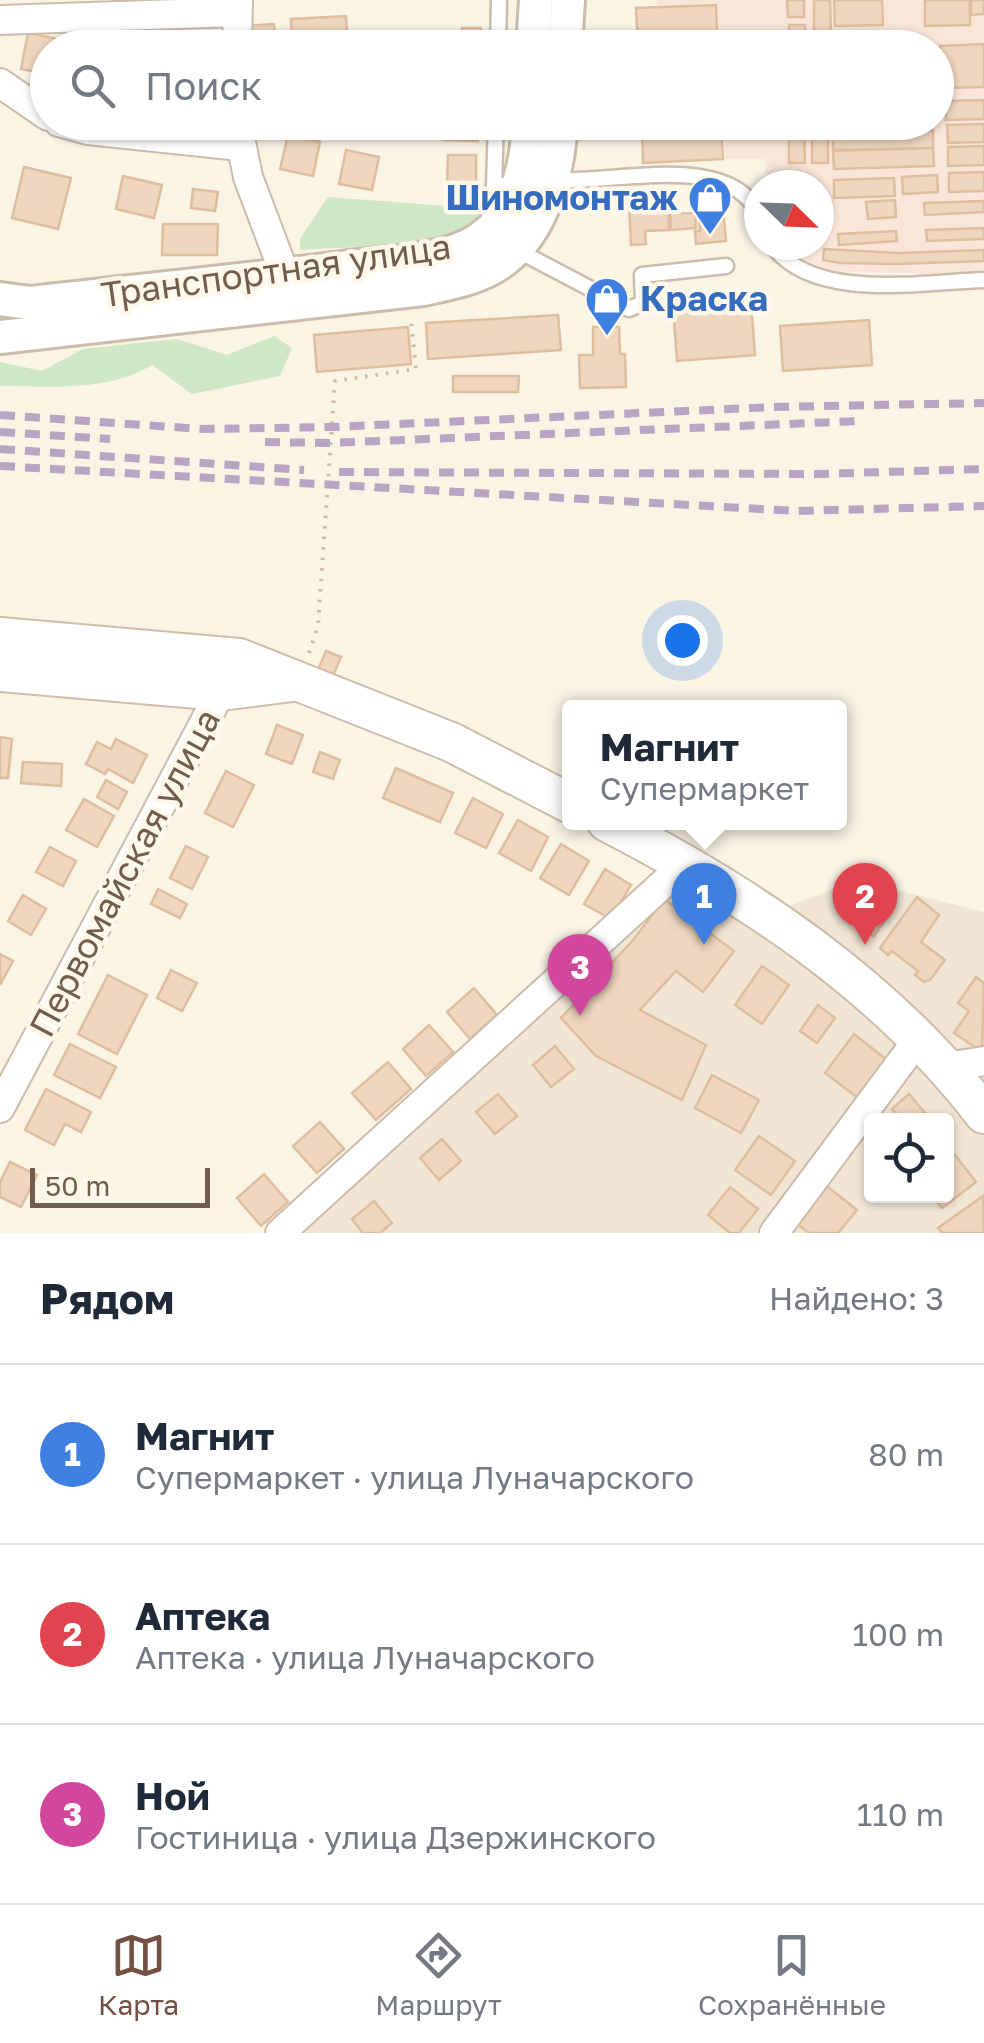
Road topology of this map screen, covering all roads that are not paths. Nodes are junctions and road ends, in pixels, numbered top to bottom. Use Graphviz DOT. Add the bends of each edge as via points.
graph roads {
  1 [pos="500,0"];
  2 [pos="525,0"];
  3 [pos="536,0"];
  4 [pos="568,0"];
  5 [pos="237,6"];
  6 [pos="0,20"];
  7 [pos="499,30"];
  8 [pos="522,30"];
  9 [pos="535,30"];
  10 [pos="566,30"];
  11 [pos="0,83"];
  12 [pos="30,104"];
  13 [pos="240,140"];
  14 [pos="495,140"];
  15 [pos="514,140"];
  16 [pos="533,140"];
  17 [pos="554,140"];
  18 [pos="538,178"];
  19 [pos="744,196"];
  20 [pos="516,249"];
  21 [pos="783,260"];
  22 [pos="726,266"];
  23 [pos="285,275"];
  24 [pos="984,280"];
  25 [pos="0,299"];
  26 [pos="0,337"];
  27 [pos="0,637"];
  28 [pos="239,658"];
  29 [pos="0,672"];
  30 [pos="299,682"];
  31 [pos="222,691"];
  32 [pos="562,799"];
  33 [pos="622,830"];
  34 [pos="686,863"];
  35 [pos="919,1038"];
  36 [pos="966,1064"];
  37 [pos="0,1108"];
  38 [pos="984,1114"];
  39 [pos="280,1233"];
  40 [pos="774,1233"];
  1 -- 7 [label="lane"];
  2 -- 8 [label="lane"];
  3 -- 9 [label="street"];
  4 -- 10 [label="street"];
  5 -- 6 [label="street"];
  11 -- 12 [label="street"];
  13 -- 23 [label="street"];
  14 -- 15 [label="lane" via="494,186 511,184"];
  16 -- 18 [label="street, Транспортная улица"];
  17 -- 18 [label="street, Транспортная улица"];
  18 -- 19 [label="lane" via="688,175 738,188"];
  18 -- 20 [label="street, Транспортная улица" via="544,207"];
  18 -- 23 [label="street, Транспортная улица" via="493,228 464,247"];
  20 -- 22 [label="lane" via="628,308 643,304 642,274"];
  20 -- 26 [label="street, Транспортная улица" via="474,276 423,289"];
  21 -- 24 [label="lane" via="826,281"];
  23 -- 25 [label="street, Транспортная улица" via="31,303"];
  27 -- 28 [label="main road"];
  28 -- 30 [label="main road"];
  28 -- 31 [label="main road"];
  29 -- 31 [label="main road"];
  30 -- 31 [label="main road"];
  30 -- 32 [label="main road" via="452,742"];
  31 -- 37 [label="street, Первомайская улица"];
  33 -- 34 [label="main road"];
  34 -- 35 [label="main road" via="788,930"];
  34 -- 39 [label="street"];
  35 -- 36 [label="main road"];
  35 -- 40 [label="street"];
  36 -- 38 [label="main road"];
}
